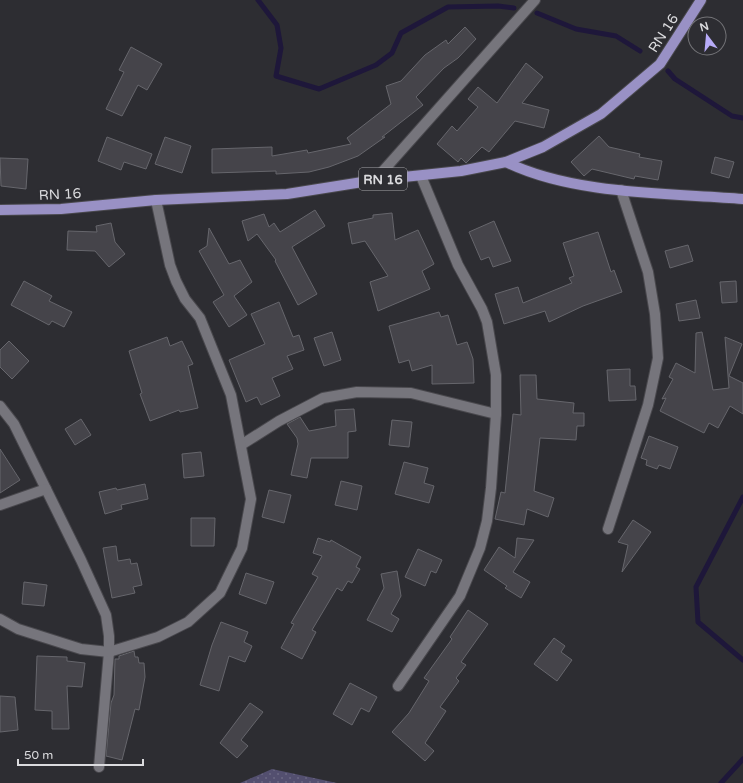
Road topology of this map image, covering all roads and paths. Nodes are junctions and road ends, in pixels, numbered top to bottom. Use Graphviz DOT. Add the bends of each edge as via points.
graph roads {
  1 [pos="535,0"];
  2 [pos="701,0"];
  3 [pos="506,162"];
  4 [pos="421,176"];
  5 [pos="375,180"];
  6 [pos="621,190"];
  7 [pos="743,199"];
  8 [pos="156,200"];
  9 [pos="0,210"];
  10 [pos="0,406"];
  11 [pos="496,414"];
  12 [pos="241,445"];
  13 [pos="46,489"];
  14 [pos="0,505"];
  15 [pos="608,529"];
  16 [pos="0,619"];
  17 [pos="109,652"];
  18 [pos="398,686"];
  19 [pos="99,767"];
  1 -- 5 [label="street"];
  2 -- 3 [label="main road, RN 16 / RN 16" via="660,64 601,114 543,147"];
  3 -- 4 [label="main road, RN 16 / RN 16"];
  3 -- 6 [label="main road" via="537,176"];
  4 -- 5 [label="main road, RN 16 / RN 16"];
  4 -- 11 [label="street" via="458,265 487,322 496,375"];
  5 -- 8 [label="main road, RN 16 / RN 16" via="287,194"];
  6 -- 7 [label="main road"];
  6 -- 15 [label="street" via="648,272 655,314 658,358 648,405"];
  8 -- 9 [label="main road, RN 16 / RN 16" via="61,209"];
  8 -- 12 [label="street" via="172,271 185,299 200,318 222,369 231,395"];
  10 -- 13 [label="street" via="14,424"];
  11 -- 12 [label="street" via="412,392 357,392 323,398"];
  11 -- 18 [label="street" via="491,488 487,521 480,548 460,596"];
  12 -- 17 [label="street" via="251,499 242,548 220,593 188,622 158,637"];
  13 -- 14 [label="street"];
  13 -- 17 [label="street" via="106,615"];
  16 -- 17 [label="street" via="18,629 81,649"];
  17 -- 19 [label="street"];
}
